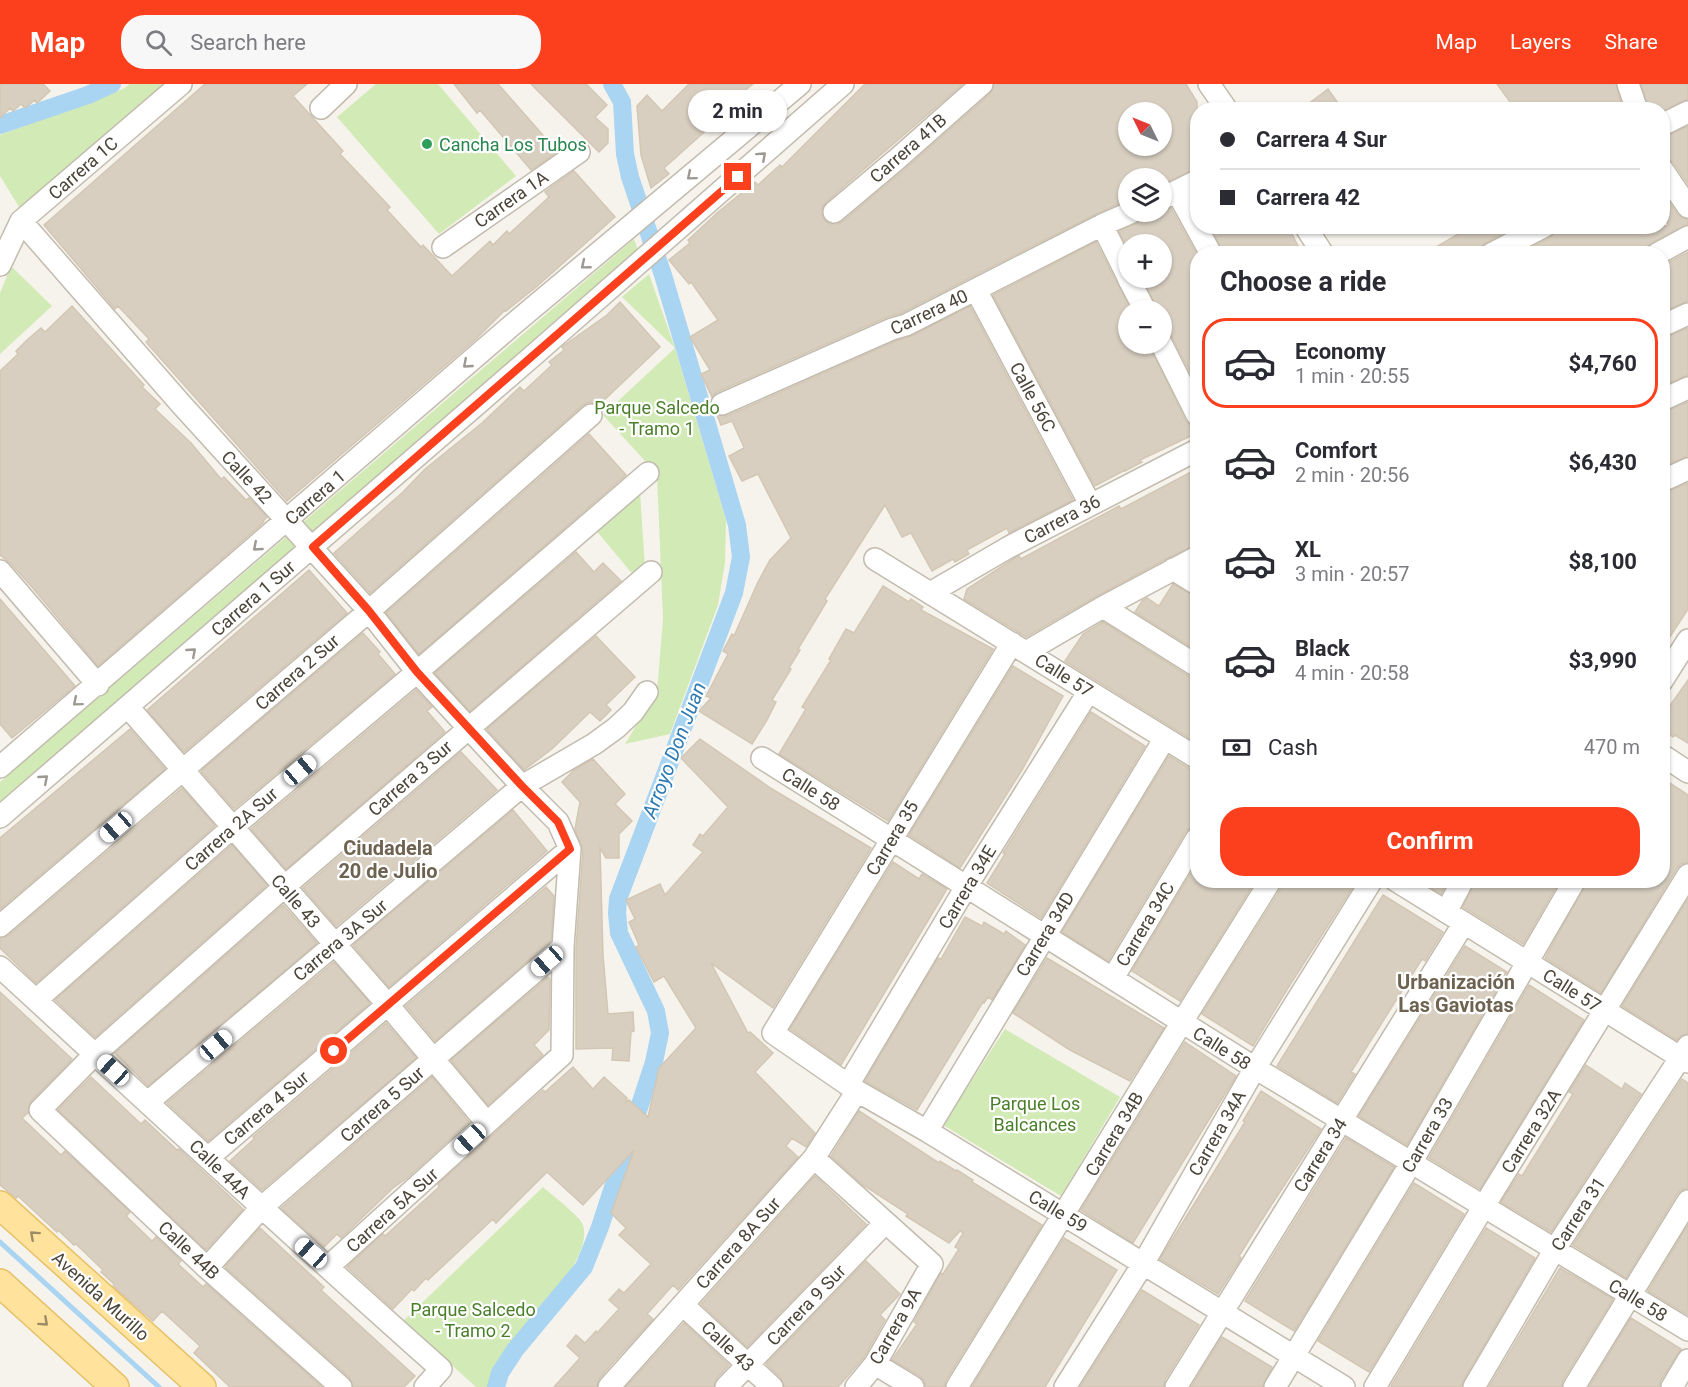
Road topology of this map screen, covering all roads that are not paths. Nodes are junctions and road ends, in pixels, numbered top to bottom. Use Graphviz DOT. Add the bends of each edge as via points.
graph roads {
  1 [pos="181,84"];
  2 [pos="346,84"];
  3 [pos="800,84"];
  4 [pos="843,84"];
  5 [pos="982,84"];
  6 [pos="1209,84"];
  7 [pos="1628,84"];
  8 [pos="1221,102"];
  9 [pos="1634,102"];
  10 [pos="321,108"];
  11 [pos="1688,112"];
  12 [pos="1670,121"];
  13 [pos="579,152"];
  14 [pos="1670,181"];
  15 [pos="1190,184"];
  16 [pos="1172,194"];
  17 [pos="1172,199"];
  18 [pos="1687,206"];
  19 [pos="834,212"];
  20 [pos="1118,218"];
  21 [pos="21,221"];
  22 [pos="1190,224"];
  23 [pos="1102,225"];
  24 [pos="1530,234"];
  25 [pos="1688,237"];
  26 [pos="1506,246"];
  27 [pos="443,247"];
  28 [pos="1670,247"];
  29 [pos="1118,257"];
  30 [pos="0,265"];
  31 [pos="976,290"];
  32 [pos="1688,314"];
  33 [pos="1670,322"];
  34 [pos="1166,354"];
  35 [pos="1688,388"];
  36 [pos="1670,396"];
  37 [pos="1190,401"];
  38 [pos="722,404"];
  39 [pos="591,415"];
  40 [pos="1190,454"];
  41 [pos="1688,469"];
  42 [pos="648,473"];
  43 [pos="1670,477"];
  44 [pos="1090,504"];
  45 [pos="288,520"];
  46 [pos="313,547"];
  47 [pos="875,559"];
  48 [pos="1190,560"];
  49 [pos="1173,568"];
  50 [pos="0,571"];
  51 [pos="651,572"];
  52 [pos="1190,579"];
  53 [pos="930,593"];
  54 [pos="1103,607"];
  55 [pos="369,611"];
  56 [pos="1688,639"];
  57 [pos="1019,648"];
  58 [pos="1190,662"];
  59 [pos="1670,668"];
  60 [pos="417,672"];
  61 [pos="98,685"];
  62 [pos="1089,691"];
  63 [pos="647,692"];
  64 [pos="128,707"];
  65 [pos="468,728"];
  66 [pos="1165,738"];
  67 [pos="1190,754"];
  68 [pos="762,758"];
  69 [pos="1670,760"];
  70 [pos="0,767"];
  71 [pos="183,770"];
  72 [pos="1688,772"];
  73 [pos="522,786"];
  74 [pos="0,817"];
  75 [pos="233,827"];
  76 [pos="892,838"];
  77 [pos="570,849"];
  78 [pos="1190,850"];
  79 [pos="1688,875"];
  80 [pos="284,887"];
  81 [pos="966,887"];
  82 [pos="1267,888"];
  83 [pos="1367,888"];
  84 [pos="1408,888"];
  85 [pos="1459,888"];
  86 [pos="1570,888"];
  87 [pos="1446,912"];
  88 [pos="1464,923"];
  89 [pos="0,926"];
  90 [pos="1044,935"];
  91 [pos="334,945"];
  92 [pos="563,947"];
  93 [pos="1527,962"];
  94 [pos="0,967"];
  95 [pos="1113,978"];
  96 [pos="36,1000"];
  97 [pos="388,1005"];
  98 [pos="1605,1011"];
  99 [pos="1182,1022"];
  100 [pos="773,1033"];
  101 [pos="95,1054"];
  102 [pos="562,1055"];
  103 [pos="1686,1055"];
  104 [pos="433,1060"];
  105 [pos="1255,1068"];
  106 [pos="853,1088"];
  107 [pos="148,1102"];
  108 [pos="40,1110"];
  109 [pos="1342,1121"];
  110 [pos="487,1123"];
  111 [pos="927,1131"];
  112 [pos="209,1157"];
  113 [pos="814,1158"];
  114 [pos="1411,1163"];
  115 [pos="1688,1201"];
  116 [pos="0,1205"];
  117 [pos="1484,1206"];
  118 [pos="261,1208"];
  119 [pos="1064,1215"];
  120 [pos="885,1223"];
  121 [pos="1555,1249"];
  122 [pos="1143,1263"];
  123 [pos="328,1267"];
  124 [pos="207,1268"];
  125 [pos="0,1283"];
  126 [pos="1631,1295"];
  127 [pos="683,1305"];
  128 [pos="1222,1312"];
  129 [pos="1688,1330"];
  130 [pos="1294,1356"];
  131 [pos="1688,1360"];
  132 [pos="748,1364"];
  133 [pos="875,1364"];
  134 [pos="115,1387"];
  135 [pos="202,1387"];
  136 [pos="341,1387"];
  137 [pos="425,1387"];
  138 [pos="609,1387"];
  139 [pos="726,1387"];
  140 [pos="772,1387"];
  141 [pos="856,1387"];
  142 [pos="913,1387"];
  143 [pos="957,1387"];
  144 [pos="1065,1387"];
  145 [pos="1176,1387"];
  146 [pos="1275,1387"];
  147 [pos="1344,1387"];
  148 [pos="1375,1387"];
  149 [pos="1474,1387"];
  150 [pos="1574,1387"];
  151 [pos="1672,1387"];
  1 -- 21 [label="street, Carrera 1C"];
  2 -- 10 [label="street"];
  3 -- 45 [label="street, Carrera 1, one-way"];
  46 -- 4 [label="street, Carrera 1 Sur, one-way"];
  5 -- 19 [label="street, Carrera 41B"];
  6 -- 8 [label="street"];
  7 -- 9 [label="street"];
  11 -- 12 [label="street"];
  13 -- 27 [label="street, Carrera 1A"];
  14 -- 18 [label="street"];
  15 -- 16 [label="street"];
  17 -- 22 [label="street"];
  20 -- 23 [label="street, Carrera 40"];
  21 -- 30 [label="street, Carrera 1C"];
  21 -- 45 [label="street, Calle 42" via="181,405"];
  23 -- 29 [label="street"];
  23 -- 31 [label="street, Carrera 40"];
  24 -- 26 [label="street"];
  25 -- 28 [label="street"];
  31 -- 38 [label="street, Carrera 40" via="906,325"];
  31 -- 44 [label="street, Calle 56C"];
  32 -- 33 [label="street"];
  34 -- 37 [label="street"];
  35 -- 36 [label="street"];
  39 -- 55 [label="street, Carrera 2 Sur"];
  40 -- 44 [label="street, Carrera 36"];
  41 -- 43 [label="street"];
  42 -- 60 [label="street, Carrera 2A Sur"];
  44 -- 53 [label="street, Carrera 36"];
  45 -- 46 [label="street, Calle 42"];
  45 -- 61 [label="street, Carrera 1, one-way"];
  46 -- 55 [label="street, Calle 42"];
  64 -- 46 [label="street, Carrera 1 Sur, one-way"];
  47 -- 53 [label="street, Calle 57"];
  48 -- 49 [label="street, Carrera 35"];
  49 -- 52 [label="street"];
  49 -- 54 [label="street, Carrera 35"];
  50 -- 61 [label="street"];
  51 -- 65 [label="street, Carrera 3 Sur"];
  53 -- 57 [label="street, Calle 57"];
  54 -- 57 [label="street, Carrera 35"];
  54 -- 58 [label="street"];
  55 -- 60 [label="street, Calle 42"];
  55 -- 71 [label="street, Carrera 2 Sur"];
  56 -- 59 [label="street"];
  57 -- 62 [label="street, Calle 57"];
  57 -- 76 [label="street, Carrera 35"];
  60 -- 65 [label="street, Calle 42"];
  60 -- 75 [label="street, Carrera 2A Sur"];
  61 -- 70 [label="street, Carrera 1, one-way"];
  62 -- 66 [label="street, Calle 57"];
  62 -- 81 [label="street, Carrera 34E"];
  63 -- 73 [label="street, Carrera 3A Sur" via="633,712 594,744"];
  64 -- 71 [label="street, Calle 43"];
  74 -- 64 [label="street, Carrera 1 Sur, one-way"];
  65 -- 73 [label="street, Calle 42"];
  65 -- 80 [label="street, Carrera 3 Sur"];
  66 -- 67 [label="street, Calle 57"];
  66 -- 90 [label="street, Carrera 34D"];
  68 -- 76 [label="street, Calle 58"];
  69 -- 72 [label="street"];
  71 -- 75 [label="street, Calle 43"];
  71 -- 89 [label="street, Carrera 2 Sur"];
  73 -- 77 [label="street, Calle 42" via="558,822"];
  73 -- 91 [label="street, Carrera 3A Sur"];
  75 -- 80 [label="street, Calle 43"];
  75 -- 96 [label="street, Carrera 2A Sur"];
  76 -- 81 [label="street, Calle 58"];
  76 -- 100 [label="street, Carrera 35"];
  77 -- 92 [label="street, Calle 42"];
  77 -- 97 [label="street, Carrera 4 Sur"];
  78 -- 95 [label="street, Carrera 34C"];
  79 -- 98 [label="street, Carrera 32A"];
  80 -- 91 [label="street, Calle 43"];
  80 -- 101 [label="street, Carrera 3 Sur"];
  81 -- 90 [label="street, Calle 58"];
  81 -- 106 [label="street, Carrera 34E"];
  82 -- 99 [label="street, Carrera 34B"];
  83 -- 105 [label="street, Carrera 34A"];
  84 -- 87 [label="street, Calle 57"];
  85 -- 87 [label="street"];
  86 -- 93 [label="street, Carrera 33"];
  87 -- 88 [label="street, Calle 57"];
  88 -- 93 [label="street, Calle 57"];
  88 -- 109 [label="street, Carrera 34"];
  90 -- 95 [label="street, Calle 58"];
  90 -- 111 [label="street, Carrera 34D"];
  91 -- 97 [label="street, Calle 43"];
  91 -- 107 [label="street, Carrera 3A Sur"];
  92 -- 102 [label="street, Calle 42"];
  92 -- 104 [label="street, Carrera 5 Sur"];
  93 -- 98 [label="street, Calle 57"];
  93 -- 114 [label="street, Carrera 33"];
  94 -- 96 [label="street, Calle 44A"];
  95 -- 99 [label="street, Calle 58"];
  96 -- 101 [label="street, Calle 44A"];
  97 -- 104 [label="street, Calle 43"];
  97 -- 112 [label="street, Carrera 4 Sur"];
  98 -- 103 [label="street, Calle 57"];
  98 -- 117 [label="street, Carrera 32A"];
  99 -- 105 [label="street, Calle 58"];
  99 -- 119 [label="street, Carrera 34B"];
  100 -- 106 [label="street, Calle 59"];
  101 -- 107 [label="street, Calle 44A"];
  101 -- 108 [label="street, Carrera 3 Sur"];
  102 -- 110 [label="street, Carrera 5A Sur"];
  103 -- 121 [label="street, Carrera 31"];
  104 -- 110 [label="street, Calle 43"];
  104 -- 118 [label="street, Carrera 5 Sur"];
  105 -- 109 [label="street, Calle 58"];
  105 -- 122 [label="street, Carrera 34A"];
  106 -- 111 [label="street, Calle 59"];
  106 -- 113 [label="street, Carrera 8A Sur"];
  107 -- 112 [label="street, Calle 44A"];
  108 -- 124 [label="street, Calle 44B"];
  109 -- 114 [label="street, Calle 58"];
  109 -- 128 [label="street, Carrera 34"];
  110 -- 123 [label="street, Carrera 5A Sur"];
  111 -- 119 [label="street, Calle 59"];
  112 -- 118 [label="street, Calle 44A"];
  113 -- 120 [label="street"];
  113 -- 127 [label="street, Carrera 8A Sur"];
  114 -- 117 [label="street, Calle 58"];
  114 -- 130 [label="street, Carrera 33"];
  115 -- 126 [label="street"];
  135 -- 116 [label="main road, Avenida Murillo, one-way"];
  117 -- 121 [label="street, Calle 58"];
  117 -- 148 [label="street, Carrera 32A"];
  118 -- 123 [label="street, Calle 44A"];
  118 -- 124 [label="street, Carrera 5 Sur"];
  119 -- 122 [label="street, Calle 59"];
  119 -- 143 [label="street, Carrera 34B"];
  120 -- 132 [label="street, Carrera 9 Sur"];
  120 -- 133 [label="street, Carrera 9A" via="932,1264"];
  121 -- 126 [label="street, Calle 58"];
  121 -- 149 [label="street, Carrera 31"];
  122 -- 128 [label="street, Calle 59"];
  122 -- 144 [label="street, Carrera 34A"];
  123 -- 137 [label="street, Calle 44A" via="441,1369"];
  124 -- 136 [label="street, Calle 44B"];
  125 -- 134 [label="main road, one-way"];
  126 -- 129 [label="street, Calle 58"];
  126 -- 150 [label="street"];
  127 -- 132 [label="street, Calle 43"];
  127 -- 138 [label="street, Carrera 8A Sur"];
  128 -- 130 [label="street, Calle 59"];
  128 -- 145 [label="street, Carrera 34"];
  130 -- 146 [label="street, Carrera 33"];
  130 -- 147 [label="street, Calle 59"];
  131 -- 151 [label="street"];
  132 -- 139 [label="street, Carrera 9 Sur"];
  132 -- 140 [label="street, Calle 43"];
  133 -- 141 [label="street, Carrera 9A"];
  133 -- 142 [label="street"];
}
